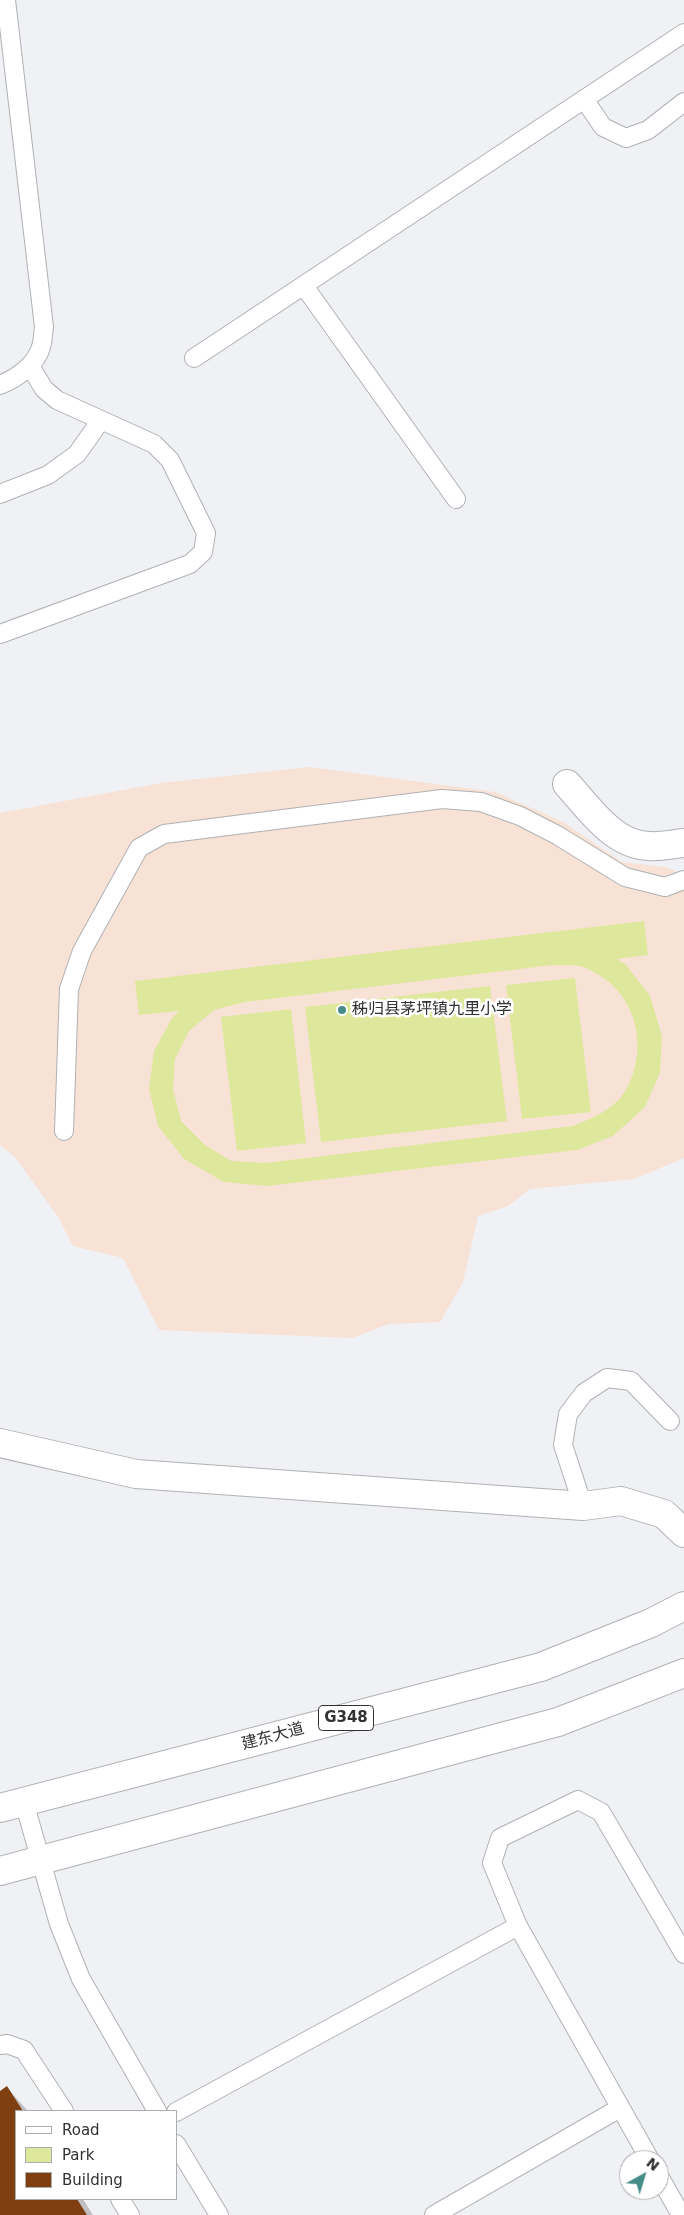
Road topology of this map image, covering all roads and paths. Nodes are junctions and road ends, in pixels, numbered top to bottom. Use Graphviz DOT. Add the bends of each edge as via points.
graph roads {
  1 [pos="6,0"];
  2 [pos="684,33"];
  3 [pos="584,99"];
  4 [pos="684,102"];
  5 [pos="304,286"];
  6 [pos="194,358"];
  7 [pos="30,366"];
  8 [pos="0,384"];
  9 [pos="101,420"];
  10 [pos="0,494"];
  11 [pos="456,499"];
  12 [pos="0,634"];
  13 [pos="567,784"];
  14 [pos="684,843"];
  15 [pos="684,880"];
  16 [pos="64,1131"];
  17 [pos="670,1421"];
  18 [pos="0,1443"];
  19 [pos="583,1506"];
  20 [pos="684,1533"];
  21 [pos="684,1606"];
  22 [pos="684,1672"];
  23 [pos="12,1805"];
  24 [pos="40,1860"];
  25 [pos="0,1871"];
  26 [pos="518,1926"];
  27 [pos="684,1954"];
  28 [pos="2,2044"];
  29 [pos="620,2108"];
  30 [pos="63,2110"];
  31 [pos="156,2110"];
  32 [pos="178,2111"];
  33 [pos="178,2147"];
  34 [pos="644,2150"];
  35 [pos="669,2194"];
  36 [pos="121,2200"];
  37 [pos="130,2215"];
  38 [pos="218,2215"];
  39 [pos="434,2215"];
  40 [pos="681,2215"];
  1 -- 7 [label="lane" via="44,327 41,348"];
  2 -- 3 [label="lane"];
  3 -- 4 [label="lane" via="603,127 626,138 648,130"];
  3 -- 5 [label="lane"];
  5 -- 6 [label="lane"];
  5 -- 11 [label="lane"];
  7 -- 8 [label="lane"];
  7 -- 9 [label="lane" via="44,389 57,400"];
  9 -- 10 [label="lane" via="77,454 48,475"];
  9 -- 12 [label="lane" via="154,444 170,460 206,533 203,552 190,564"];
  13 -- 14 [label="main road" via="602,823 625,841 648,846"];
  15 -- 16 [label="lane" via="665,887 625,877 557,835 520,816 481,802 442,799 164,834 139,848 82,952 69,989"];
  17 -- 19 [label="lane" via="631,1381 607,1378 584,1392 568,1414 563,1445"];
  18 -- 19 [label="main road" via="136,1474"];
  19 -- 20 [label="main road" via="621,1500 664,1514"];
  21 -- 23 [label="main road, 建东大道 / G348" via="651,1623 541,1667"];
  22 -- 24 [label="main road" via="558,1722"];
  23 -- 24 [label="lane"];
  24 -- 25 [label="main road"];
  24 -- 31 [label="lane" via="59,1924 81,1979"];
  26 -- 27 [label="lane" via="492,1863 500,1838 578,1800 601,1812"];
  26 -- 29 [label="lane"];
  26 -- 32 [label="lane"];
  28 -- 30 [label="lane" via="24,2050"];
  29 -- 34 [label="lane"];
  29 -- 39 [label="lane"];
  33 -- 38 [label="lane"];
  35 -- 40 [label="lane"];
  36 -- 37 [label="lane"];
}
